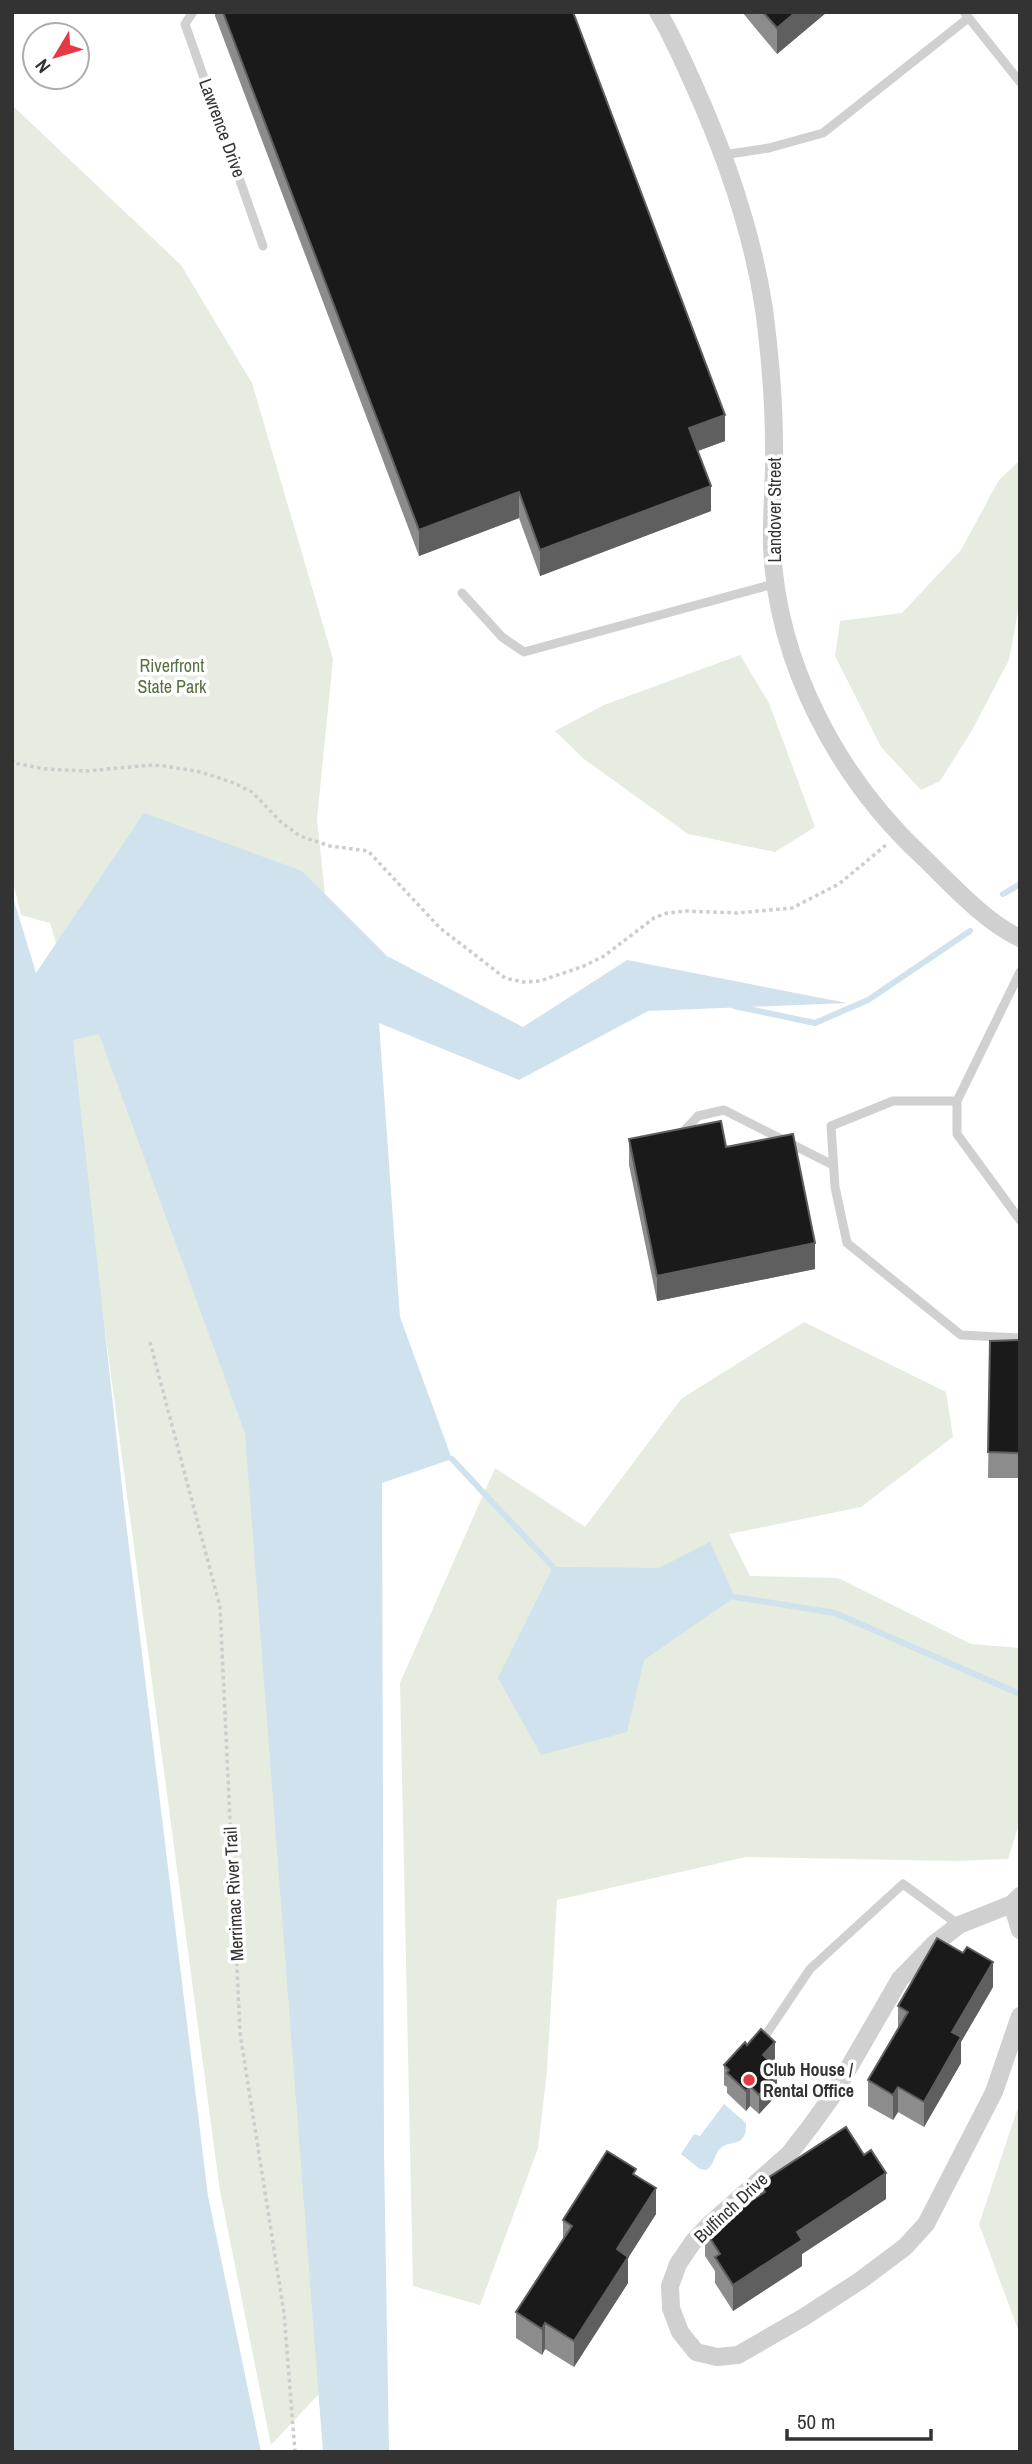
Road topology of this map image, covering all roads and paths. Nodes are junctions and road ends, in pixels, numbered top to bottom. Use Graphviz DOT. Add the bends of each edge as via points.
graph roads {
  1 [pos="193,12"];
  2 [pos="658,12"];
  3 [pos="966,16"];
  4 [pos="1020,82"];
  5 [pos="723,155"];
  6 [pos="263,246"];
  7 [pos="776,583"];
  8 [pos="462,593"];
  9 [pos="12,759"];
  10 [pos="898,834"];
  11 [pos="1020,938"];
  12 [pos="1020,972"];
  13 [pos="957,1101"];
  14 [pos="685,1130"];
  15 [pos="833,1165"];
  16 [pos="1020,1220"];
  17 [pos="1020,1338"];
  18 [pos="150,1342"];
  19 [pos="1016,1900"];
  20 [pos="960,1925"];
  21 [pos="1020,1930"];
  22 [pos="1020,2016"];
  23 [pos="761,2042"];
  24 [pos="295,2452"];
  1 -- 6 [label="lane, Lawrence Drive" via="185,24"];
  2 -- 5 [label="street, Landover Street"];
  3 -- 4 [label="lane"];
  3 -- 5 [label="lane" via="823,133"];
  5 -- 7 [label="street, Landover Street" via="753,246 764,308 773,382"];
  7 -- 8 [label="lane" via="524,652 502,637"];
  7 -- 10 [label="street, Landover Street" via="793,659 828,739"];
  9 -- 10 [label="path" via="45,769 86,772 152,765 210,775 252,792 300,836 368,851 440,928 514,982 540,981 584,966 654,918 676,912 792,908 839,884"];
  10 -- 11 [label="street, Landover Street" via="969,901"];
  12 -- 13 [label="lane"];
  13 -- 15 [label="lane" via="893,1101 831,1126"];
  13 -- 16 [label="lane" via="957,1134"];
  14 -- 15 [label="lane" via="698,1116 724,1110"];
  15 -- 17 [label="lane" via="847,1243 961,1335"];
  18 -- 24 [label="path, Merrimac River Trail" via="220,1607 240,2033 284,2313"];
  19 -- 20 [label="street, Bulfinch Drive"];
  19 -- 21 [label="street, Bulfinch Drive"];
  20 -- 22 [label="street, Bulfinch Drive" via="900,1979 833,2095 789,2154 709,2225 678,2264 670,2286 671,2308 680,2332 696,2352 738,2355 814,2311 905,2247 926,2224 994,2092"];
  20 -- 23 [label="lane" via="903,1884 810,1969"];
}
